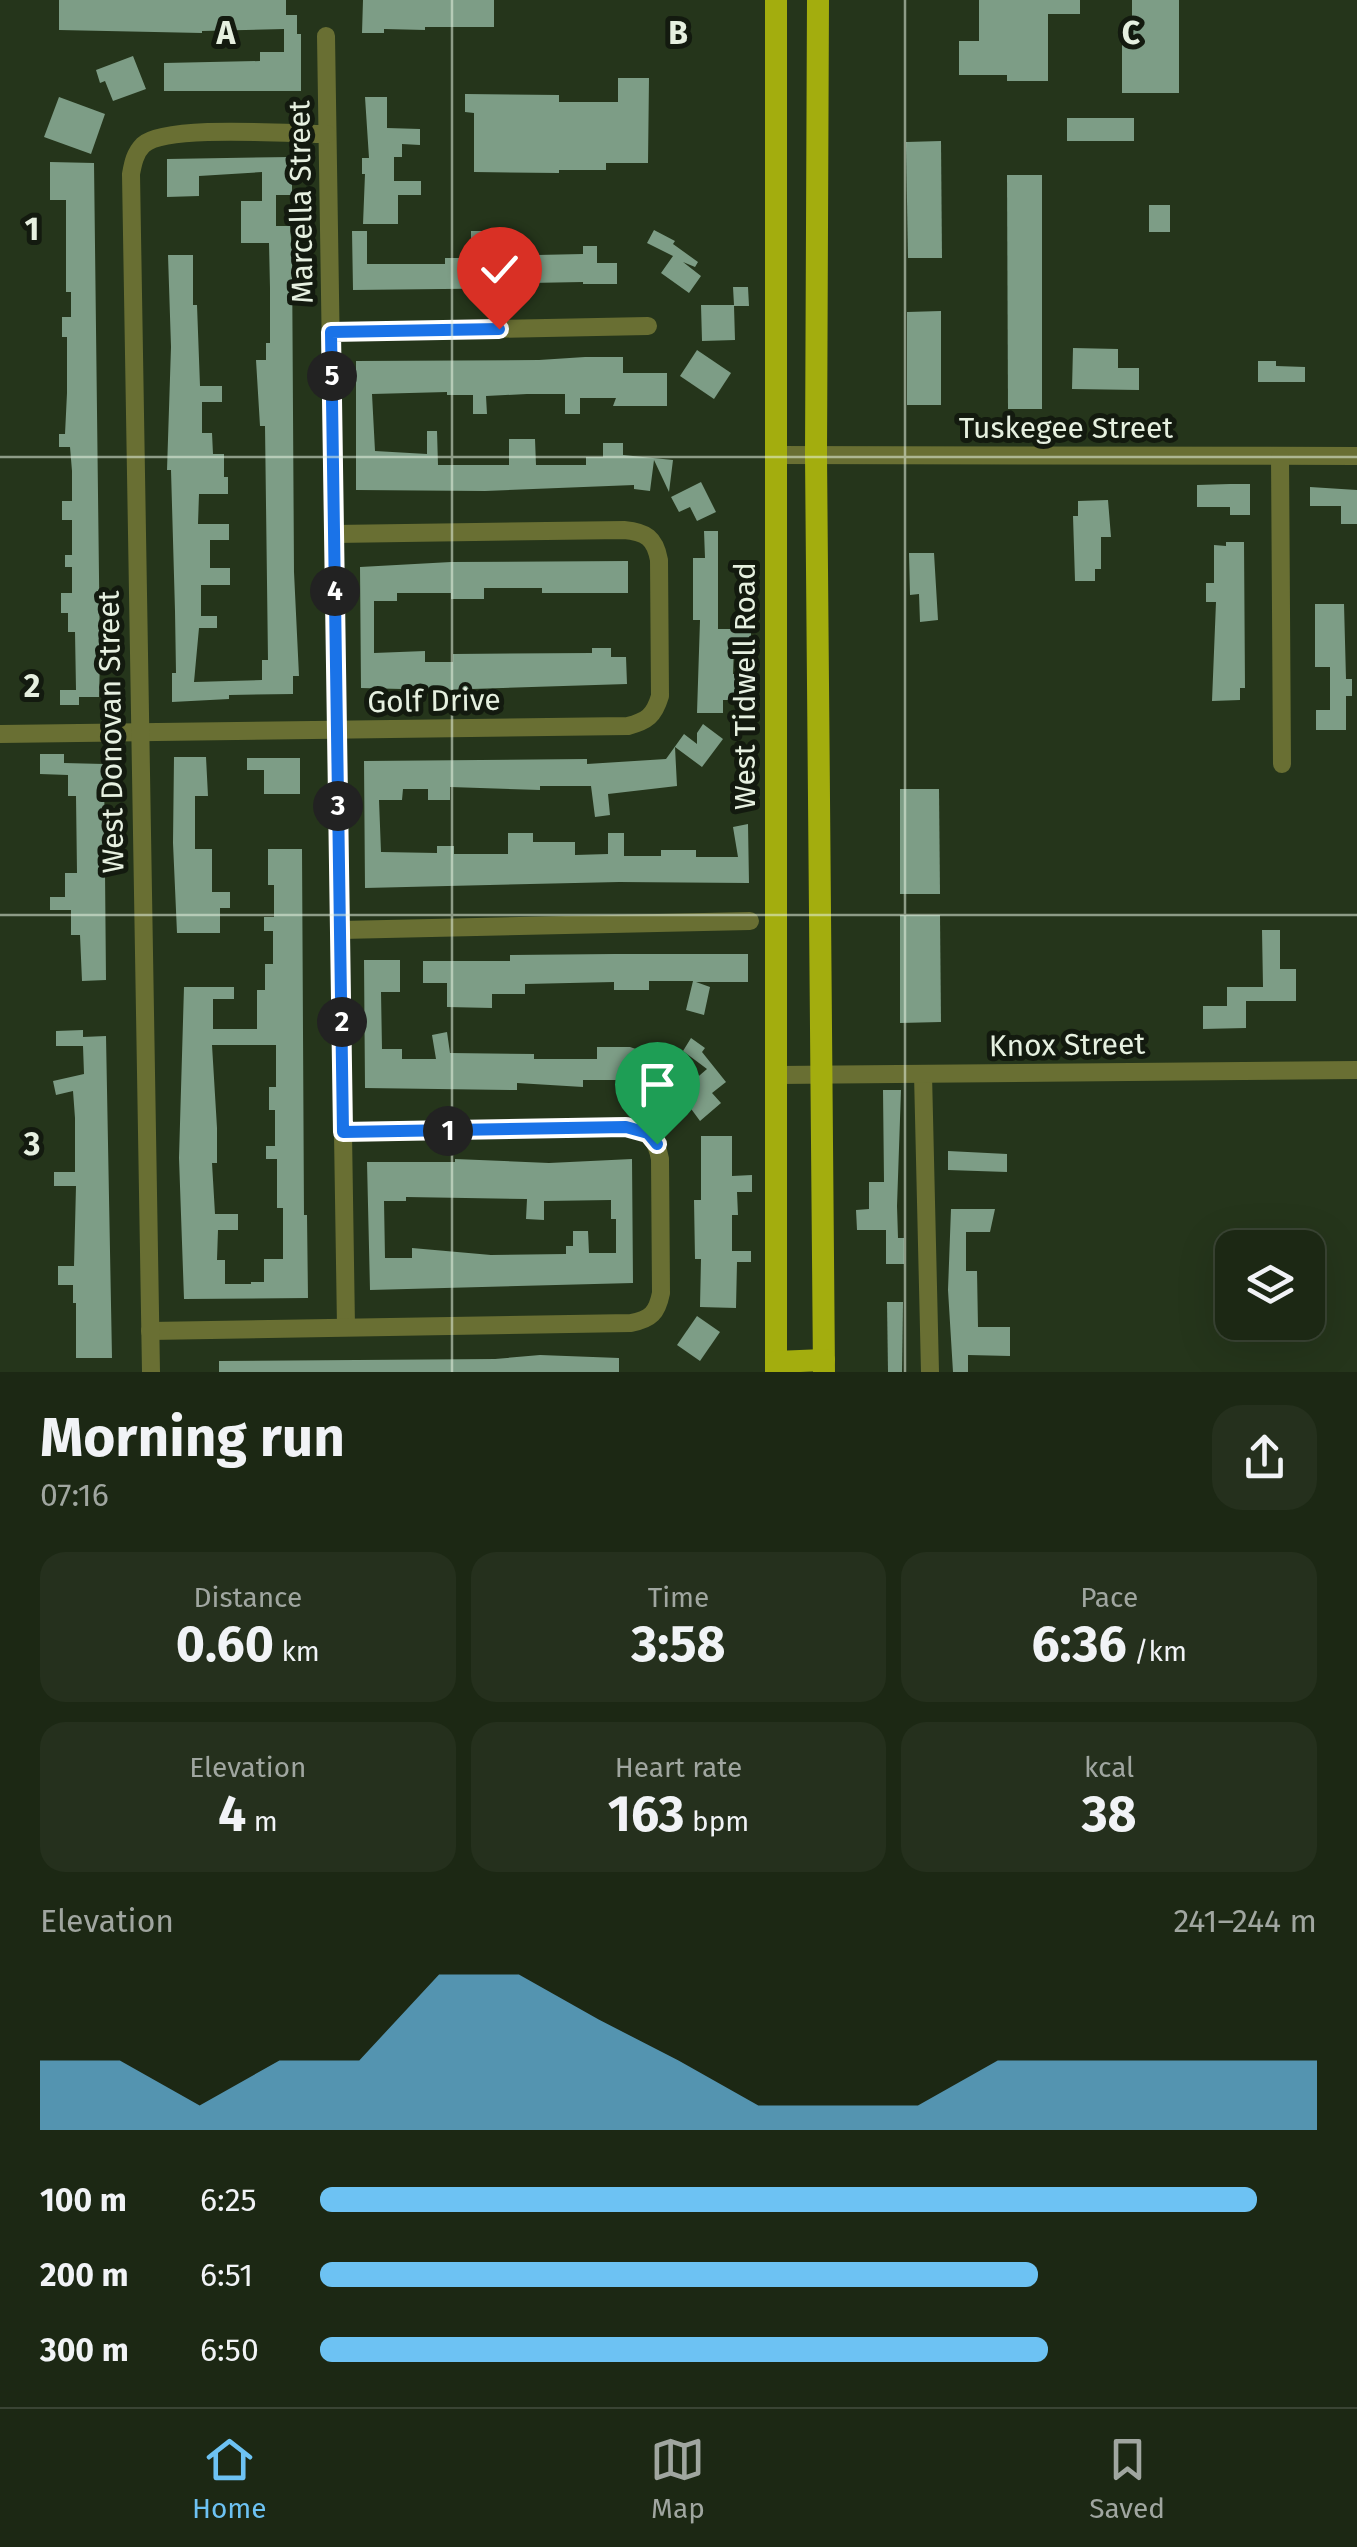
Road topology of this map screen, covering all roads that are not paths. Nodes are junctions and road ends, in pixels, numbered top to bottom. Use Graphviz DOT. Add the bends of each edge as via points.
graph roads {
  1 [pos="776,0"];
  2 [pos="818,0"];
  3 [pos="326,36"];
  4 [pos="327,134"];
  5 [pos="817,166"];
  6 [pos="774,169"];
  7 [pos="648,326"];
  8 [pos="331,332"];
  9 [pos="774,454"];
  10 [pos="816,455"];
  11 [pos="1357,456"];
  12 [pos="1280,457"];
  13 [pos="334,534"];
  14 [pos="819,683"];
  15 [pos="775,684"];
  16 [pos="337,729"];
  17 [pos="138,732"];
  18 [pos="0,734"];
  19 [pos="1282,764"];
  20 [pos="750,920"];
  21 [pos="340,930"];
  22 [pos="1357,1070"];
  23 [pos="821,1074"];
  24 [pos="923,1074"];
  25 [pos="777,1075"];
  26 [pos="343,1132"];
  27 [pos="346,1326"];
  28 [pos="150,1331"];
  29 [pos="824,1366"];
  30 [pos="776,1367"];
  31 [pos="151,1372"];
  32 [pos="930,1372"];
  1 -- 6 [label="main road, West Tidwell Road"];
  2 -- 5 [label="main road"];
  3 -- 4 [label="street, Marcella Street"];
  4 -- 8 [label="street, Marcella Street"];
  4 -- 17 [label="street, West Donovan Street" via="157,137 135,157"];
  5 -- 6 [label="main road"];
  5 -- 10 [label="main road"];
  6 -- 9 [label="main road, West Tidwell Road"];
  7 -- 8 [label="street"];
  8 -- 13 [label="street, Marcella Street"];
  9 -- 10 [label="street, Tuskegee Street"];
  9 -- 15 [label="main road, West Tidwell Road"];
  10 -- 12 [label="street, Tuskegee Street"];
  10 -- 14 [label="main road"];
  11 -- 12 [label="street, Tuskegee Street"];
  12 -- 19 [label="street"];
  13 -- 16 [label="street, Marcella Street"];
  13 -- 16 [label="street, Golf Drive" via="638,531 656,546 659,624 660,696 645,722"];
  14 -- 15 [label="main road"];
  14 -- 23 [label="main road"];
  15 -- 25 [label="main road, West Tidwell Road"];
  16 -- 17 [label="street, Golf Drive"];
  16 -- 21 [label="street, Marcella Street"];
  17 -- 18 [label="street, Golf Drive"];
  17 -- 28 [label="street, West Donovan Street"];
  20 -- 21 [label="street"];
  21 -- 26 [label="street, Marcella Street"];
  22 -- 24 [label="street, Knox Street"];
  23 -- 24 [label="street, Knox Street"];
  23 -- 25 [label="street, Knox Street"];
  23 -- 29 [label="main road"];
  24 -- 32 [label="street"];
  25 -- 30 [label="main road, West Tidwell Road"];
  26 -- 27 [label="street, Marcella Street"];
  26 -- 27 [label="street" via="638,1129 657,1144 660,1159 658,1308 643,1321"];
  27 -- 28 [label="street"];
  28 -- 31 [label="street, West Donovan Street"];
  29 -- 30 [label="main road"];
}
